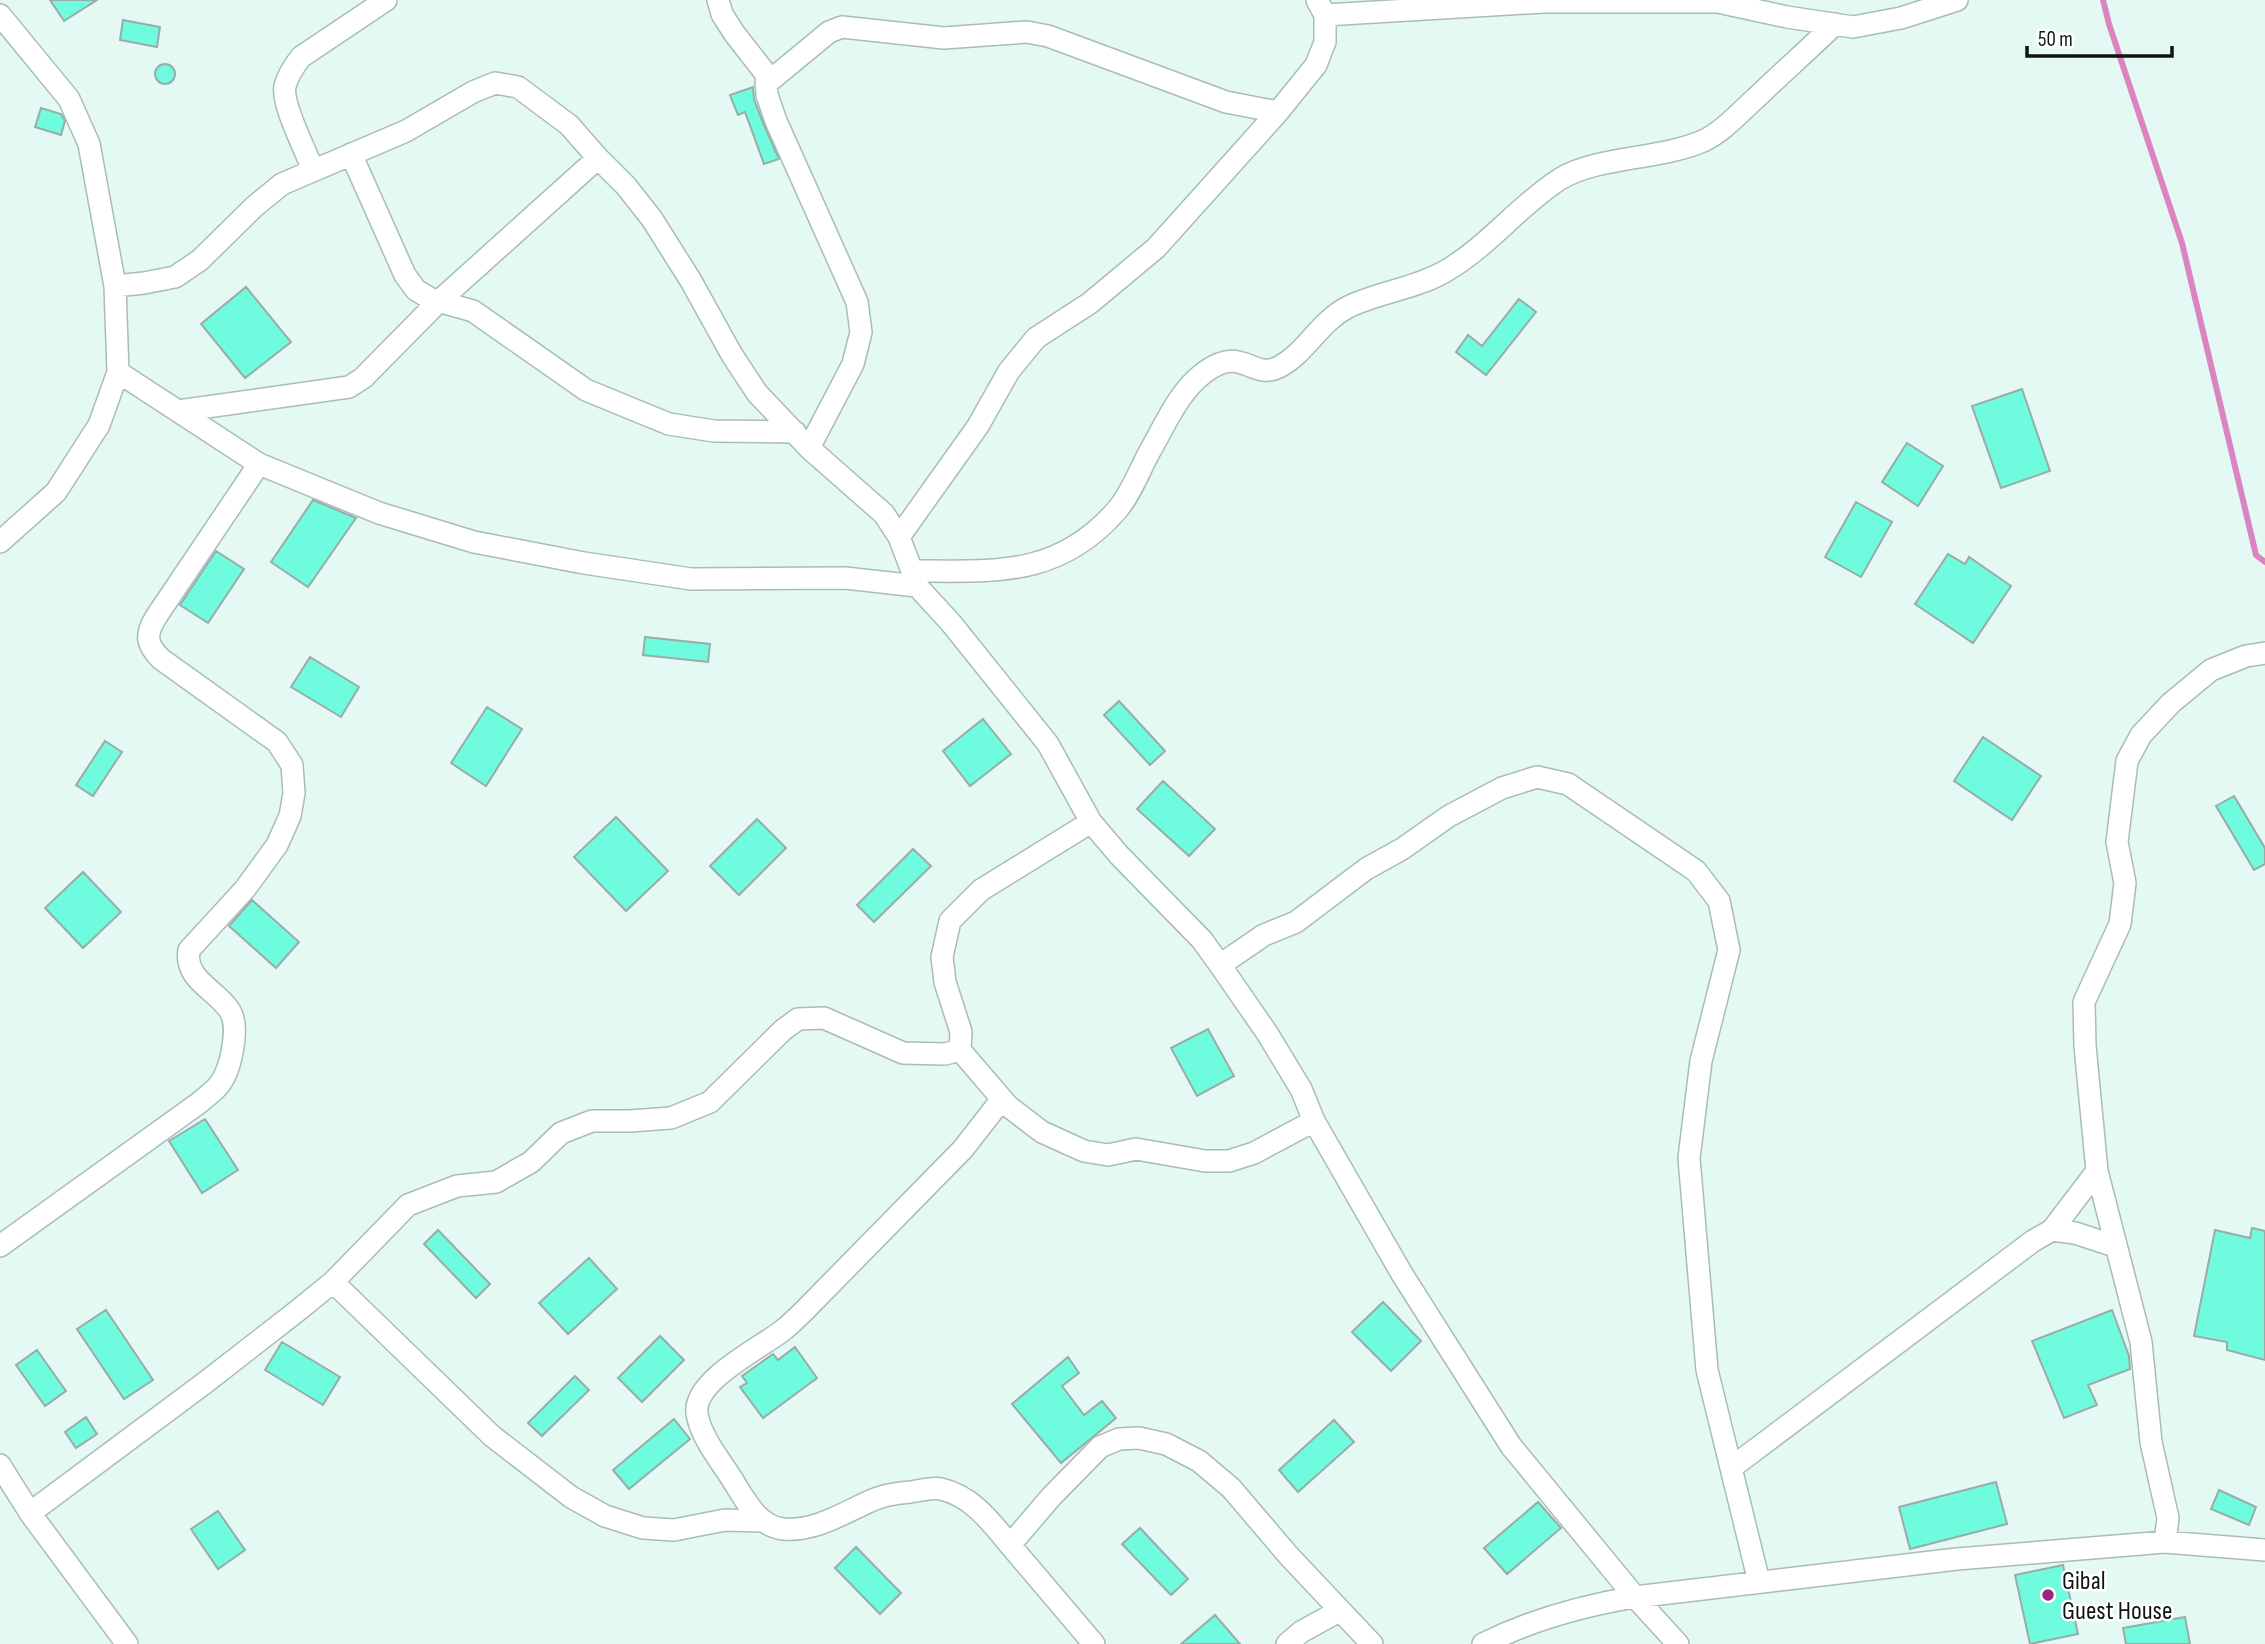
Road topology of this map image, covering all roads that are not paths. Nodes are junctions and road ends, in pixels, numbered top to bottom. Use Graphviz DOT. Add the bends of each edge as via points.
graph roads {
  1 [pos="386,0"];
  2 [pos="718,0"];
  3 [pos="1956,0"];
  4 [pos="1321,7"];
  5 [pos="0,15"];
  6 [pos="1835,24"];
  7 [pos="766,84"];
  8 [pos="1278,112"];
  9 [pos="351,154"];
  10 [pos="597,158"];
  11 [pos="313,170"];
  12 [pos="115,286"];
  13 [pos="438,302"];
  14 [pos="118,372"];
  15 [pos="178,411"];
  16 [pos="802,440"];
  17 [pos="259,464"];
  18 [pos="899,537"];
  19 [pos="0,542"];
  20 [pos="915,578"];
  21 [pos="2265,653"];
  22 [pos="1091,822"];
  23 [pos="1220,965"];
  24 [pos="960,1050"];
  25 [pos="1002,1099"];
  26 [pos="1314,1121"];
  27 [pos="2096,1171"];
  28 [pos="2053,1230"];
  29 [pos="0,1246"];
  30 [pos="2115,1246"];
  31 [pos="332,1282"];
  32 [pos="0,1465"];
  33 [pos="1731,1468"];
  34 [pos="30,1513"];
  35 [pos="762,1521"];
  36 [pos="2165,1542"];
  37 [pos="1010,1545"];
  38 [pos="2265,1550"];
  39 [pos="1759,1582"];
  40 [pos="1634,1597"];
  41 [pos="1339,1611"];
  42 [pos="128,1644"];
  43 [pos="1094,1644"];
  44 [pos="1287,1644"];
  45 [pos="1372,1644"];
  46 [pos="1483,1644"];
  47 [pos="1678,1644"];
  1 -- 11 [label="street" via="301,57 291,70 284,88 288,107"];
  2 -- 7 [label="street" via="734,33 765,74"];
  3 -- 6 [label="street" via="1901,18 1853,27"];
  4 -- 6 [label="street" via="1718,2"];
  4 -- 8 [label="street" via="1325,42 1316,65"];
  5 -- 12 [label="street" via="69,99 89,144"];
  6 -- 20 [label="street" via="1706,140 1678,150 1591,166 1563,177 1454,265 1422,283 1348,308 1278,367 1267,371 1228,360 1207,370 1178,400 1118,509 1076,548 1035,566"];
  7 -- 8 [label="street" via="829,32 842,27 944,38 1027,32 1226,102"];
  7 -- 16 [label="street" via="776,121 857,302 861,332 853,364"];
  8 -- 18 [label="street" via="1156,248 1090,303 1036,338 1009,371 978,426"];
  9 -- 10 [label="street" via="406,131 495,83 518,87 538,101 569,125"];
  9 -- 11 [label="street"];
  9 -- 13 [label="street" via="405,275 416,290"];
  10 -- 13 [label="street"];
  10 -- 16 [label="street" via="652,219 757,393"];
  11 -- 12 [label="street" via="282,184 200,260 175,277"];
  12 -- 14 [label="street"];
  13 -- 15 [label="street" via="349,387"];
  13 -- 16 [label="street" via="473,311 586,390 669,424"];
  14 -- 15 [label="street"];
  14 -- 19 [label="street" via="99,425 56,492"];
  15 -- 17 [label="street"];
  16 -- 18 [label="street" via="884,514"];
  17 -- 20 [label="street" via="379,513 474,542 584,563 691,579"];
  17 -- 29 [label="street" via="156,617 147,640 161,659 277,741 292,765 290,816 277,845 245,889 189,950 187,961 195,976 231,1012 231,1057 221,1083 199,1103"];
  18 -- 20 [label="street"];
  20 -- 22 [label="street" via="1048,744"];
  21 -- 27 [label="street" via="2211,670 2141,735 2127,761 2117,842 2125,883 2120,924 2084,1002"];
  22 -- 23 [label="street"];
  22 -- 24 [label="street" via="981,890 950,920 942,957 961,1032"];
  23 -- 26 [label="street" via="1301,1089"];
  23 -- 33 [label="street" via="1265,935 1296,922 1448,816 1502,788 1537,777 1568,784 1696,871 1719,901 1729,950 1701,1061 1689,1158 1707,1370"];
  24 -- 25 [label="street"];
  24 -- 31 [label="street" via="926,1056 903,1054 824,1018 799,1019 782,1030 710,1102 671,1118 592,1121 561,1133 531,1162 496,1182 457,1186 408,1205"];
  25 -- 26 [label="street" via="1042,1132 1084,1151 1108,1155 1136,1149 1229,1161"];
  25 -- 35 [label="street" via="963,1149 806,1310 713,1379 700,1396 697,1412 706,1436"];
  26 -- 40 [label="street" via="1402,1274 1511,1446"];
  27 -- 28 [label="street"];
  27 -- 30 [label="street"];
  28 -- 30 [label="street"];
  28 -- 33 [label="street"];
  30 -- 36 [label="street" via="2141,1342 2151,1442 2168,1518"];
  31 -- 34 [label="street"];
  31 -- 35 [label="street" via="492,1436 594,1510 643,1528 674,1530 724,1520"];
  32 -- 34 [label="street"];
  33 -- 39 [label="street"];
  34 -- 42 [label="street"];
  35 -- 37 [label="street" via="782,1529 810,1526 871,1500 939,1488 964,1497"];
  36 -- 38 [label="street"];
  36 -- 39 [label="street"];
  37 -- 41 [label="street" via="1100,1447 1119,1439 1139,1438 1166,1444 1199,1461 1231,1488"];
  37 -- 43 [label="street"];
  39 -- 40 [label="street"];
  40 -- 46 [label="street" via="1518,1626"];
  40 -- 47 [label="street"];
  41 -- 44 [label="street"];
  41 -- 45 [label="street"];
}
